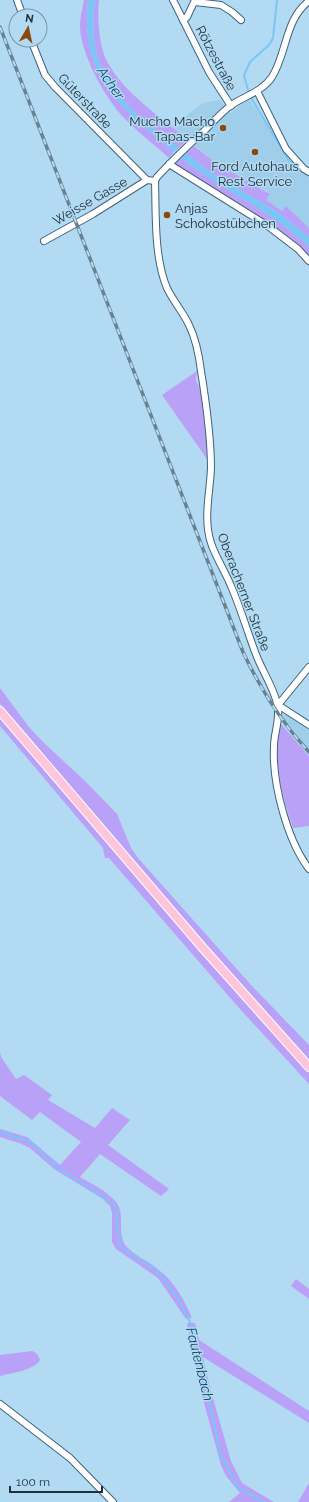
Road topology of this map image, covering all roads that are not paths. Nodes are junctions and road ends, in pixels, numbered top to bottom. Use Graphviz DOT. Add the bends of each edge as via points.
graph roads {
  1 [pos="173,0"];
  2 [pos="195,1"];
  3 [pos="309,1"];
  4 [pos="184,20"];
  5 [pos="240,20"];
  6 [pos="34,48"];
  7 [pos="252,94"];
  8 [pos="231,106"];
  9 [pos="169,164"];
  10 [pos="309,172"];
  11 [pos="147,180"];
  12 [pos="155,180"];
  13 [pos="44,241"];
  14 [pos="309,261"];
  15 [pos="309,667"];
  16 [pos="278,705"];
  17 [pos="0,711"];
  18 [pos="309,724"];
  19 [pos="309,869"];
  20 [pos="309,1066"];
  21 [pos="0,1404"];
  22 [pos="113,1502"];
  1 -- 4 [label="street, Rötzestraße"];
  2 -- 4 [label="street, Rötzestraße"];
  2 -- 5 [label="street" via="221,5"];
  3 -- 7 [label="street" via="292,22 276,70 266,84"];
  4 -- 8 [label="street, Rötzestraße" via="209,72"];
  6 -- 11 [label="street, Güterstraße" via="45,75"];
  7 -- 8 [label="street"];
  7 -- 10 [label="street" via="286,149"];
  8 -- 9 [label="street"];
  9 -- 12 [label="street"];
  9 -- 14 [label="street" via="268,226"];
  11 -- 12 [label="street"];
  11 -- 13 [label="street, Weisse Gasse"];
  12 -- 16 [label="street, Oberacherner Straße" via="159,260 167,287 193,335 201,373 210,450 207,515 209,535"];
  15 -- 16 [label="street"];
  16 -- 18 [label="street"];
  16 -- 19 [label="street, Oberacherner Straße" via="274,749 275,776 293,844"];
  17 -- 20 [label="main road" via="202,947"];
  21 -- 22 [label="street" via="70,1458"];
}
